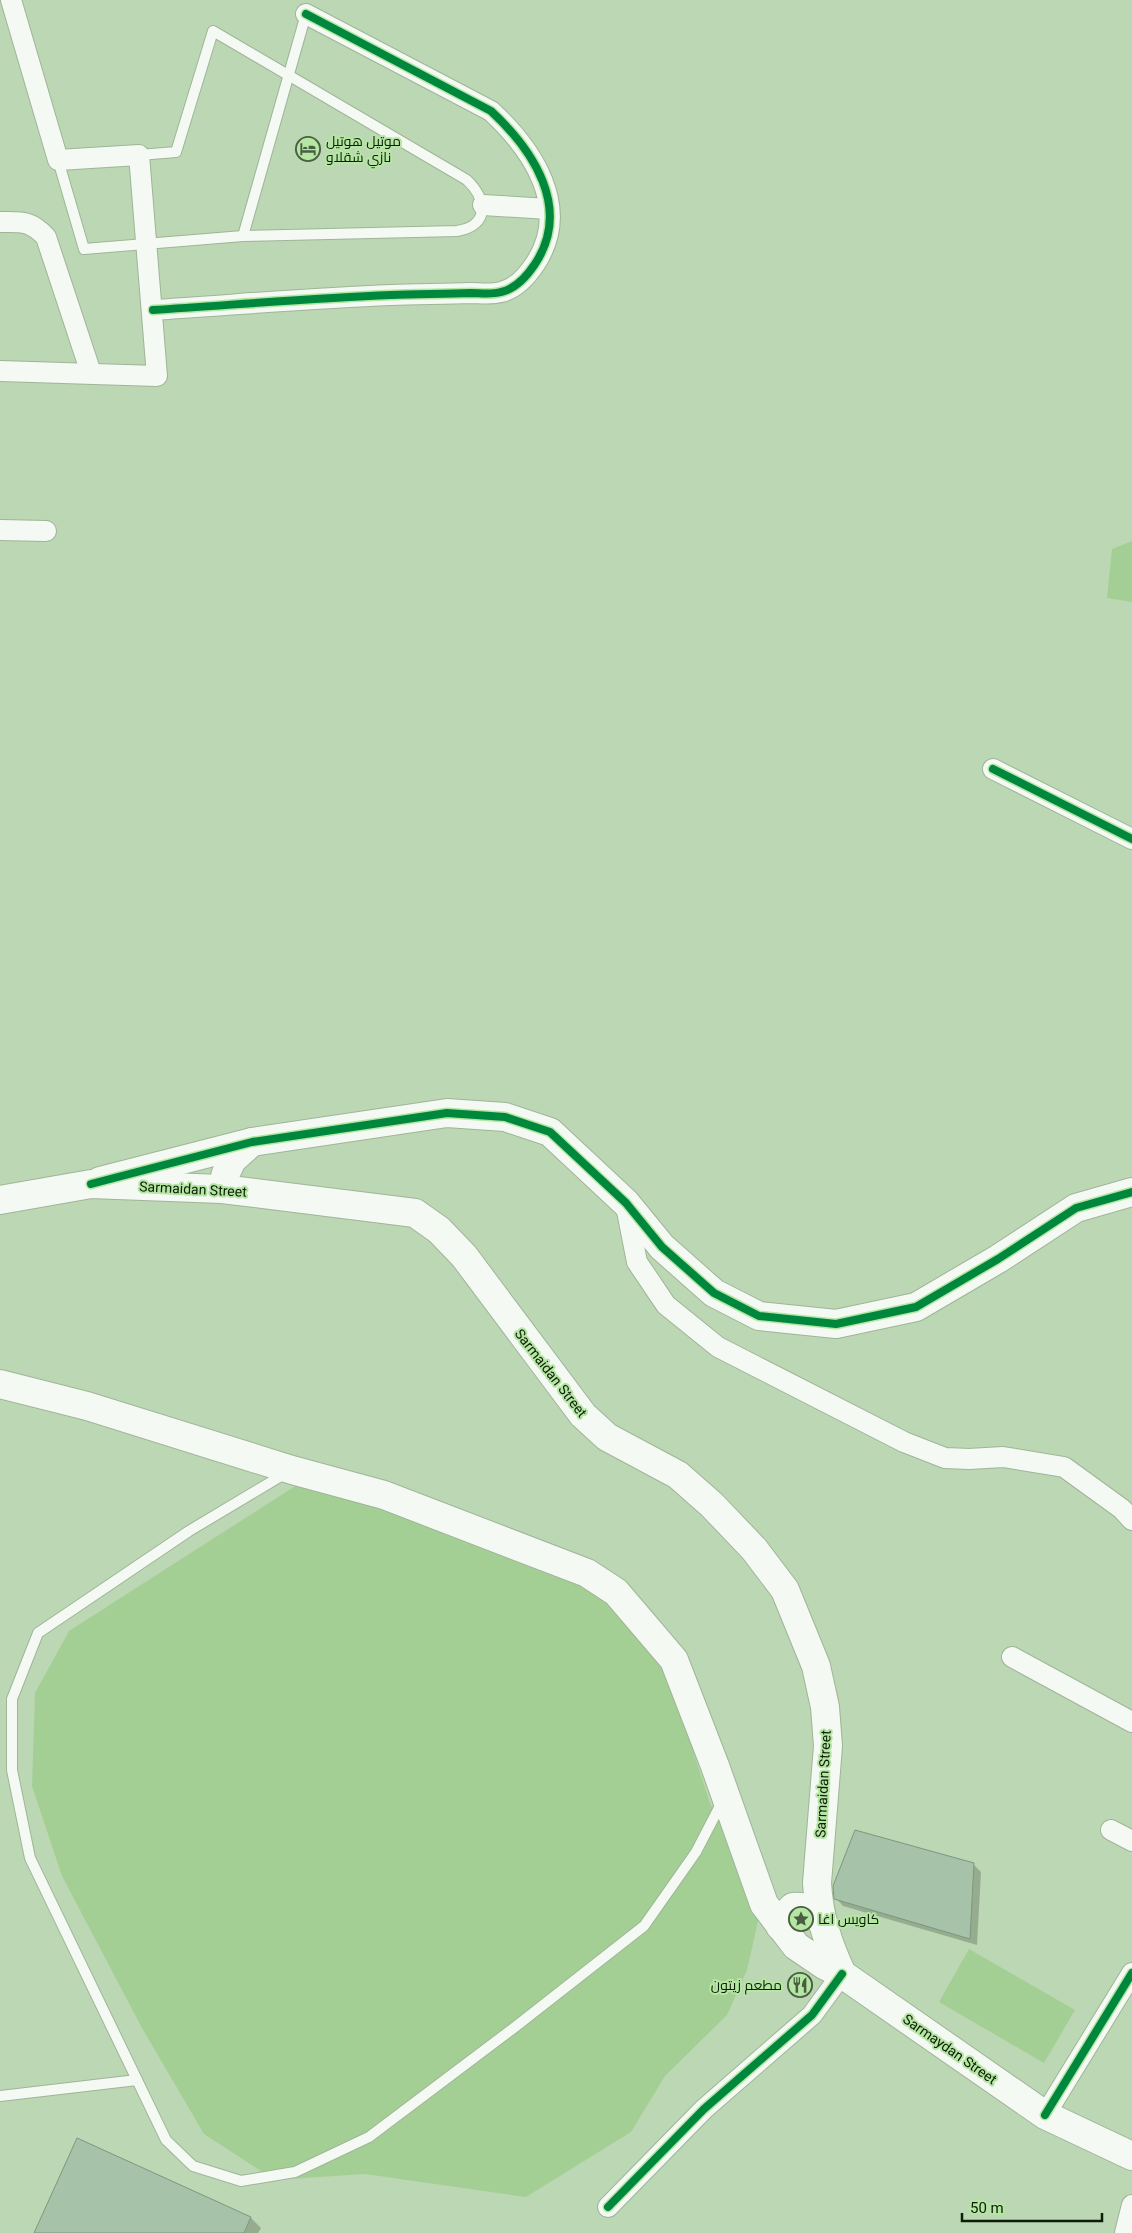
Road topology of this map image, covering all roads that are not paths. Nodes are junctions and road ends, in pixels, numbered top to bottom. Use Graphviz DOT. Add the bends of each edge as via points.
graph roads {
  1 [pos="10,0"];
  2 [pos="306,14"];
  3 [pos="290,76"];
  4 [pos="139,155"];
  5 [pos="58,160"];
  6 [pos="482,205"];
  7 [pos="549,209"];
  8 [pos="0,222"];
  9 [pos="242,236"];
  10 [pos="145,244"];
  11 [pos="153,310"];
  12 [pos="0,371"];
  13 [pos="91,373"];
  14 [pos="0,530"];
  15 [pos="46,531"];
  16 [pos="993,769"];
  17 [pos="1132,839"];
  18 [pos="252,1142"];
  19 [pos="90,1184"];
  20 [pos="222,1189"];
  21 [pos="1132,1192"];
  22 [pos="0,1200"];
  23 [pos="626,1204"];
  24 [pos="0,1384"];
  25 [pos="292,1470"];
  26 [pos="1132,1520"];
  27 [pos="1012,1657"];
  28 [pos="1132,1722"];
  29 [pos="725,1795"];
  30 [pos="1111,1830"];
  31 [pos="1132,1840"];
  32 [pos="820,1919"];
  33 [pos="788,1936"];
  34 [pos="1132,1973"];
  35 [pos="842,1974"];
  36 [pos="137,2080"];
  37 [pos="0,2096"];
  38 [pos="1045,2115"];
  39 [pos="1132,2156"];
  40 [pos="1132,2205"];
  41 [pos="608,2207"];
  42 [pos="1125,2233"];
  1 -- 5 [label="street"];
  2 -- 3 [label="lane"];
  2 -- 7 [label="street" via="491,111 529,153 542,181"];
  3 -- 4 [label="lane" via="213,31 176,152"];
  3 -- 6 [label="lane" via="467,180 480,194"];
  3 -- 9 [label="lane"];
  4 -- 5 [label="street"];
  4 -- 10 [label="street"];
  5 -- 10 [label="lane" via="84,248"];
  6 -- 7 [label="street"];
  6 -- 9 [label="lane" via="478,221 466,230"];
  7 -- 11 [label="street" via="547,234 538,259 522,279 500,293 389,295"];
  8 -- 13 [label="street" via="27,222 46,237"];
  9 -- 10 [label="lane"];
  10 -- 11 [label="street"];
  11 -- 13 [label="street" via="157,376"];
  12 -- 13 [label="street"];
  14 -- 15 [label="street"];
  16 -- 17 [label="street"];
  18 -- 19 [label="main road"];
  18 -- 20 [label="main road" via="232,1160"];
  18 -- 23 [label="main road" via="446,1114 504,1117 550,1132"];
  19 -- 20 [label="main road, Sarmaidan Street"];
  19 -- 22 [label="main road, Sarmaidan Street"];
  20 -- 32 [label="main road, Sarmaidan Street" via="415,1213 440,1230 464,1256 583,1414 608,1437 678,1475 754,1549 785,1590 816,1666 825,1707 828,1746 817,1883"];
  21 -- 23 [label="main road" via="1076,1208 998,1260 916,1307 836,1324 759,1316 714,1293 662,1247"];
  23 -- 26 [label="street" via="637,1262 666,1305 718,1347 904,1442 945,1458 1003,1457 1064,1467 1122,1509"];
  24 -- 25 [label="main road" via="87,1406"];
  25 -- 29 [label="main road" via="384,1494 587,1573 616,1592 674,1660"];
  25 -- 36 [label="lane" via="189,1531 38,1633 12,1699 12,1770 30,1858"];
  27 -- 28 [label="street"];
  29 -- 33 [label="main road" via="764,1904"];
  29 -- 36 [label="lane" via="696,1852 644,1926 370,2137 295,2172 241,2181 192,2166 166,2140"];
  30 -- 31 [label="street"];
  32 -- 33 [label="main road" via="803,1906 793,1907 785,1914"];
  32 -- 35 [label="main road, Sarmaidan Street"];
  33 -- 35 [label="main road, Sarmaydan Street" via="824,1966"];
  34 -- 38 [label="street"];
  35 -- 38 [label="main road, Sarmaydan Street"];
  35 -- 41 [label="street" via="812,2015 704,2109"];
  36 -- 37 [label="lane"];
  38 -- 39 [label="main road, Sarmaydan Street"];
  40 -- 42 [label="street"];
}
